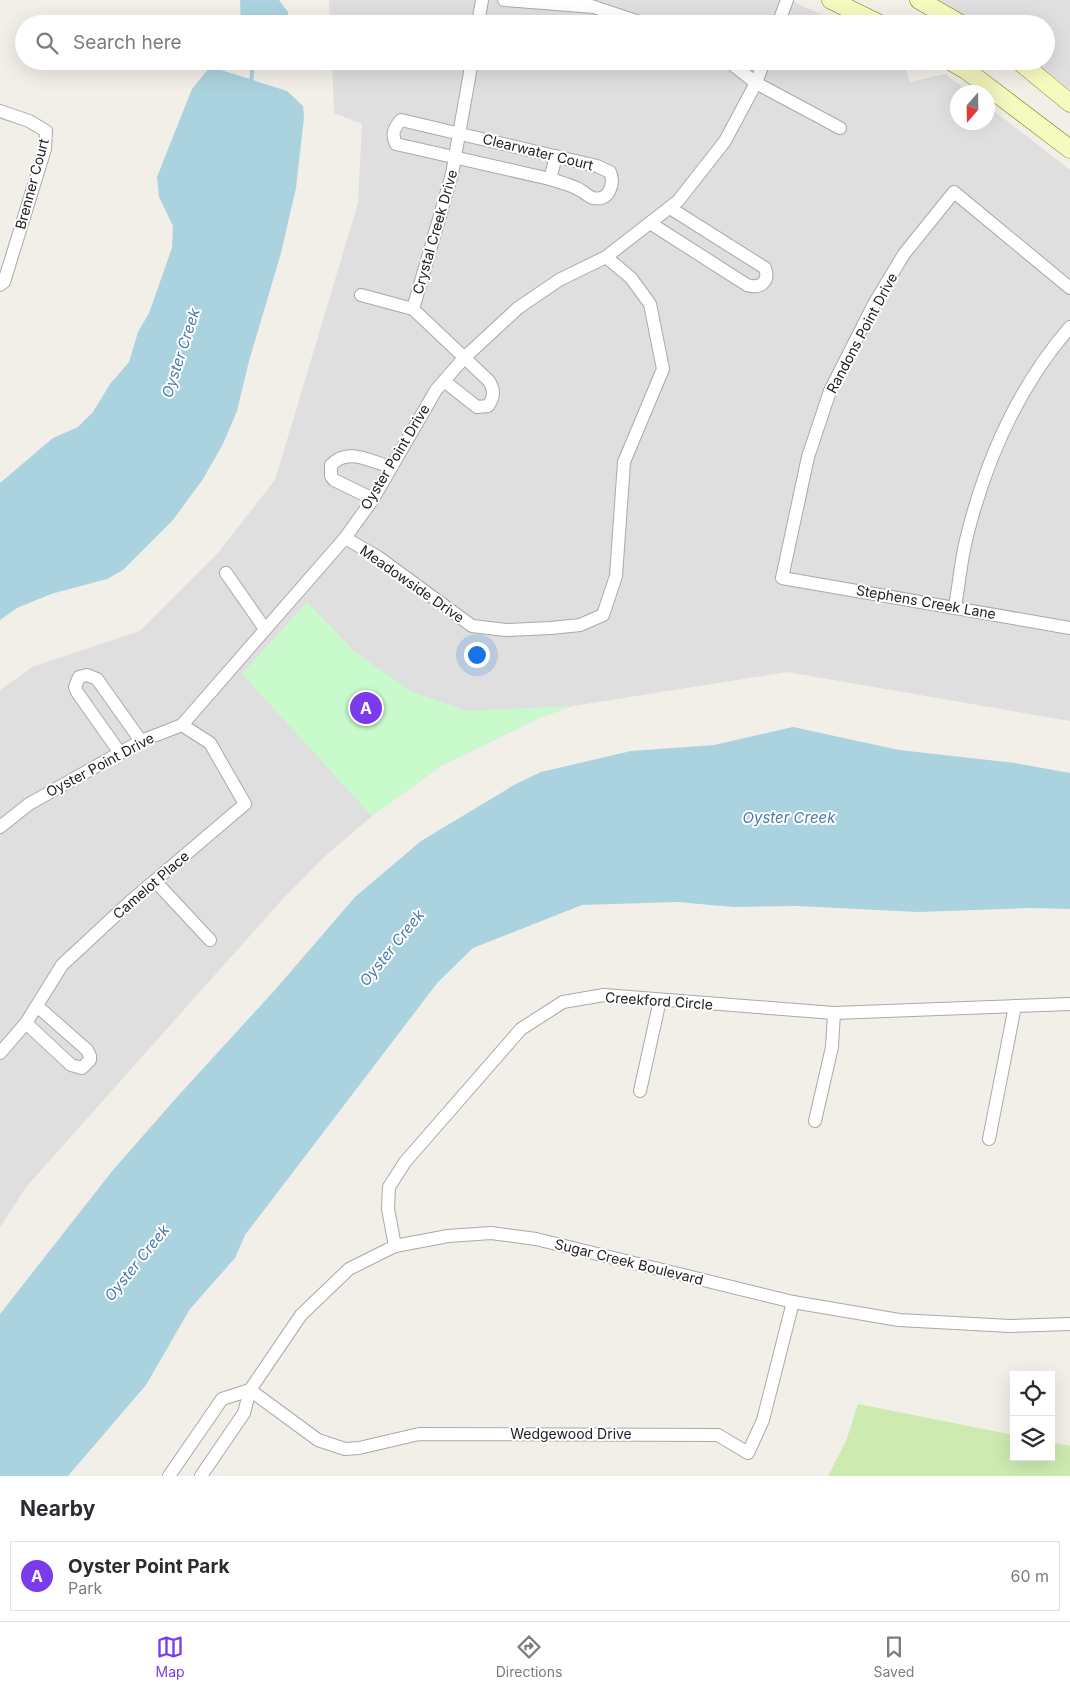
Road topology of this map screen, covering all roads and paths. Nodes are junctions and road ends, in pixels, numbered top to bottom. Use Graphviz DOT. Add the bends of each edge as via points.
graph roads {
  1 [pos="482,0"];
  2 [pos="504,0"];
  3 [pos="571,0"];
  4 [pos="787,0"];
  5 [pos="831,0"];
  6 [pos="919,0"];
  7 [pos="594,7"];
  8 [pos="480,15"];
  9 [pos="618,15"];
  10 [pos="781,15"];
  11 [pos="862,15"];
  12 [pos="945,15"];
  13 [pos="471,70"];
  14 [pos="740,70"];
  15 [pos="761,70"];
  16 [pos="966,70"];
  17 [pos="1030,70"];
  18 [pos="756,82"];
  19 [pos="1070,103"];
  20 [pos="0,111"];
  21 [pos="840,128"];
  22 [pos="462,133"];
  23 [pos="1070,149"];
  24 [pos="556,156"];
  25 [pos="456,157"];
  26 [pos="550,179"];
  27 [pos="670,208"];
  28 [pos="650,223"];
  29 [pos="606,257"];
  30 [pos="0,284"];
  31 [pos="1070,288"];
  32 [pos="361,295"];
  33 [pos="413,309"];
  34 [pos="1070,327"];
  35 [pos="464,358"];
  36 [pos="444,381"];
  37 [pos="390,467"];
  38 [pos="373,499"];
  39 [pos="345,538"];
  40 [pos="226,573"];
  41 [pos="782,578"];
  42 [pos="955,607"];
  43 [pos="1070,628"];
  44 [pos="265,630"];
  45 [pos="182,725"];
  46 [pos="141,741"];
  47 [pos="120,753"];
  48 [pos="0,826"];
  49 [pos="154,881"];
  50 [pos="210,940"];
  51 [pos="660,1000"];
  52 [pos="1070,1004"];
  53 [pos="38,1006"];
  54 [pos="1015,1006"];
  55 [pos="834,1013"];
  56 [pos="26,1023"];
  57 [pos="0,1053"];
  58 [pos="640,1091"];
  59 [pos="815,1121"];
  60 [pos="989,1139"];
  61 [pos="395,1246"];
  62 [pos="793,1302"];
  63 [pos="1070,1324"];
  64 [pos="250,1390"];
  65 [pos="169,1476"];
  66 [pos="201,1476"];
  1 -- 8 [label="street"];
  2 -- 7 [label="street"];
  3 -- 7 [label="street"];
  4 -- 10 [label="street"];
  5 -- 11 [label="main road"];
  6 -- 12 [label="main road"];
  7 -- 9 [label="street"];
  13 -- 22 [label="street, Crystal Creek Drive"];
  14 -- 18 [label="street"];
  15 -- 18 [label="street, Oyster Point Drive"];
  16 -- 23 [label="main road"];
  17 -- 19 [label="main road"];
  18 -- 21 [label="street"];
  18 -- 27 [label="street, Oyster Point Drive" via="725,141"];
  20 -- 30 [label="street, Brenner Court" via="46,131 45,149 4,282"];
  22 -- 24 [label="street, Clearwater Court"];
  22 -- 25 [label="street, Crystal Creek Drive"];
  22 -- 25 [label="street, Clearwater Court" via="401,120 395,127 393,138 396,144"];
  24 -- 26 [label="street"];
  24 -- 26 [label="street, Clearwater Court" via="604,169 614,180 607,195 593,198 573,186"];
  25 -- 26 [label="street, Clearwater Court"];
  25 -- 33 [label="street, Crystal Creek Drive"];
  27 -- 28 [label="street, Oyster Point Drive"];
  27 -- 28 [label="street" via="766,268 764,283 747,285"];
  28 -- 29 [label="street, Oyster Point Drive"];
  29 -- 35 [label="street, Oyster Point Drive" via="559,280 518,308"];
  29 -- 39 [label="street, Meadowside Drive" via="631,278 650,304 663,369 624,462 616,576 603,616 580,625 506,630 472,626 378,557"];
  31 -- 41 [label="street, Randons Point Drive" via="954,192 904,254 874,304 830,391 808,457"];
  32 -- 33 [label="street"];
  33 -- 35 [label="street, Crystal Creek Drive"];
  34 -- 42 [label="street" via="1029,382 1006,425 982,484 966,538"];
  35 -- 36 [label="street, Oyster Point Drive"];
  35 -- 36 [label="street, Crystal Creek Drive" via="489,381 493,389 493,399 488,406 482,408 472,404"];
  36 -- 37 [label="street, Oyster Point Drive"];
  37 -- 38 [label="street, Oyster Point Drive"];
  37 -- 38 [label="street" via="350,455 340,456 331,465 334,480"];
  38 -- 39 [label="street, Oyster Point Drive"];
  39 -- 44 [label="street, Oyster Point Drive"];
  40 -- 44 [label="street"];
  41 -- 42 [label="street, Stephens Creek Lane"];
  42 -- 43 [label="street, Stephens Creek Lane"];
  44 -- 45 [label="street, Oyster Point Drive"];
  45 -- 46 [label="street, Oyster Point Drive"];
  45 -- 49 [label="street, Camelot Place" via="210,743 245,804"];
  46 -- 47 [label="street, Oyster Point Drive"];
  46 -- 47 [label="street" via="97,679 87,675 78,677 77,692"];
  47 -- 48 [label="street, Oyster Point Drive" via="29,804"];
  49 -- 50 [label="street"];
  49 -- 53 [label="street, Camelot Place" via="62,965 45,989"];
  51 -- 55 [label="street, Creekford Circle"];
  51 -- 58 [label="street"];
  51 -- 61 [label="street, Creekford Circle" via="604,995 563,1002 521,1029 405,1162 389,1187 388,1209"];
  52 -- 54 [label="street, Creekford Circle"];
  53 -- 56 [label="street, Camelot Place"];
  53 -- 56 [label="street" via="87,1050 90,1056 86,1066 71,1065"];
  54 -- 55 [label="street, Creekford Circle"];
  54 -- 60 [label="street"];
  55 -- 59 [label="street" via="832,1047"];
  56 -- 57 [label="street, Camelot Place"];
  61 -- 62 [label="street, Sugar Creek Boulevard" via="448,1236 491,1233 536,1239"];
  61 -- 64 [label="street, Sugar Creek Boulevard" via="349,1269 301,1315"];
  62 -- 63 [label="street, Sugar Creek Boulevard" via="899,1320 1010,1326"];
  62 -- 64 [label="street, Wedgewood Drive" via="763,1420 748,1453 718,1435 419,1434 345,1449 318,1440"];
  64 -- 65 [label="street" via="222,1399"];
  64 -- 66 [label="street, Sugar Creek Boulevard" via="244,1413"];
}
